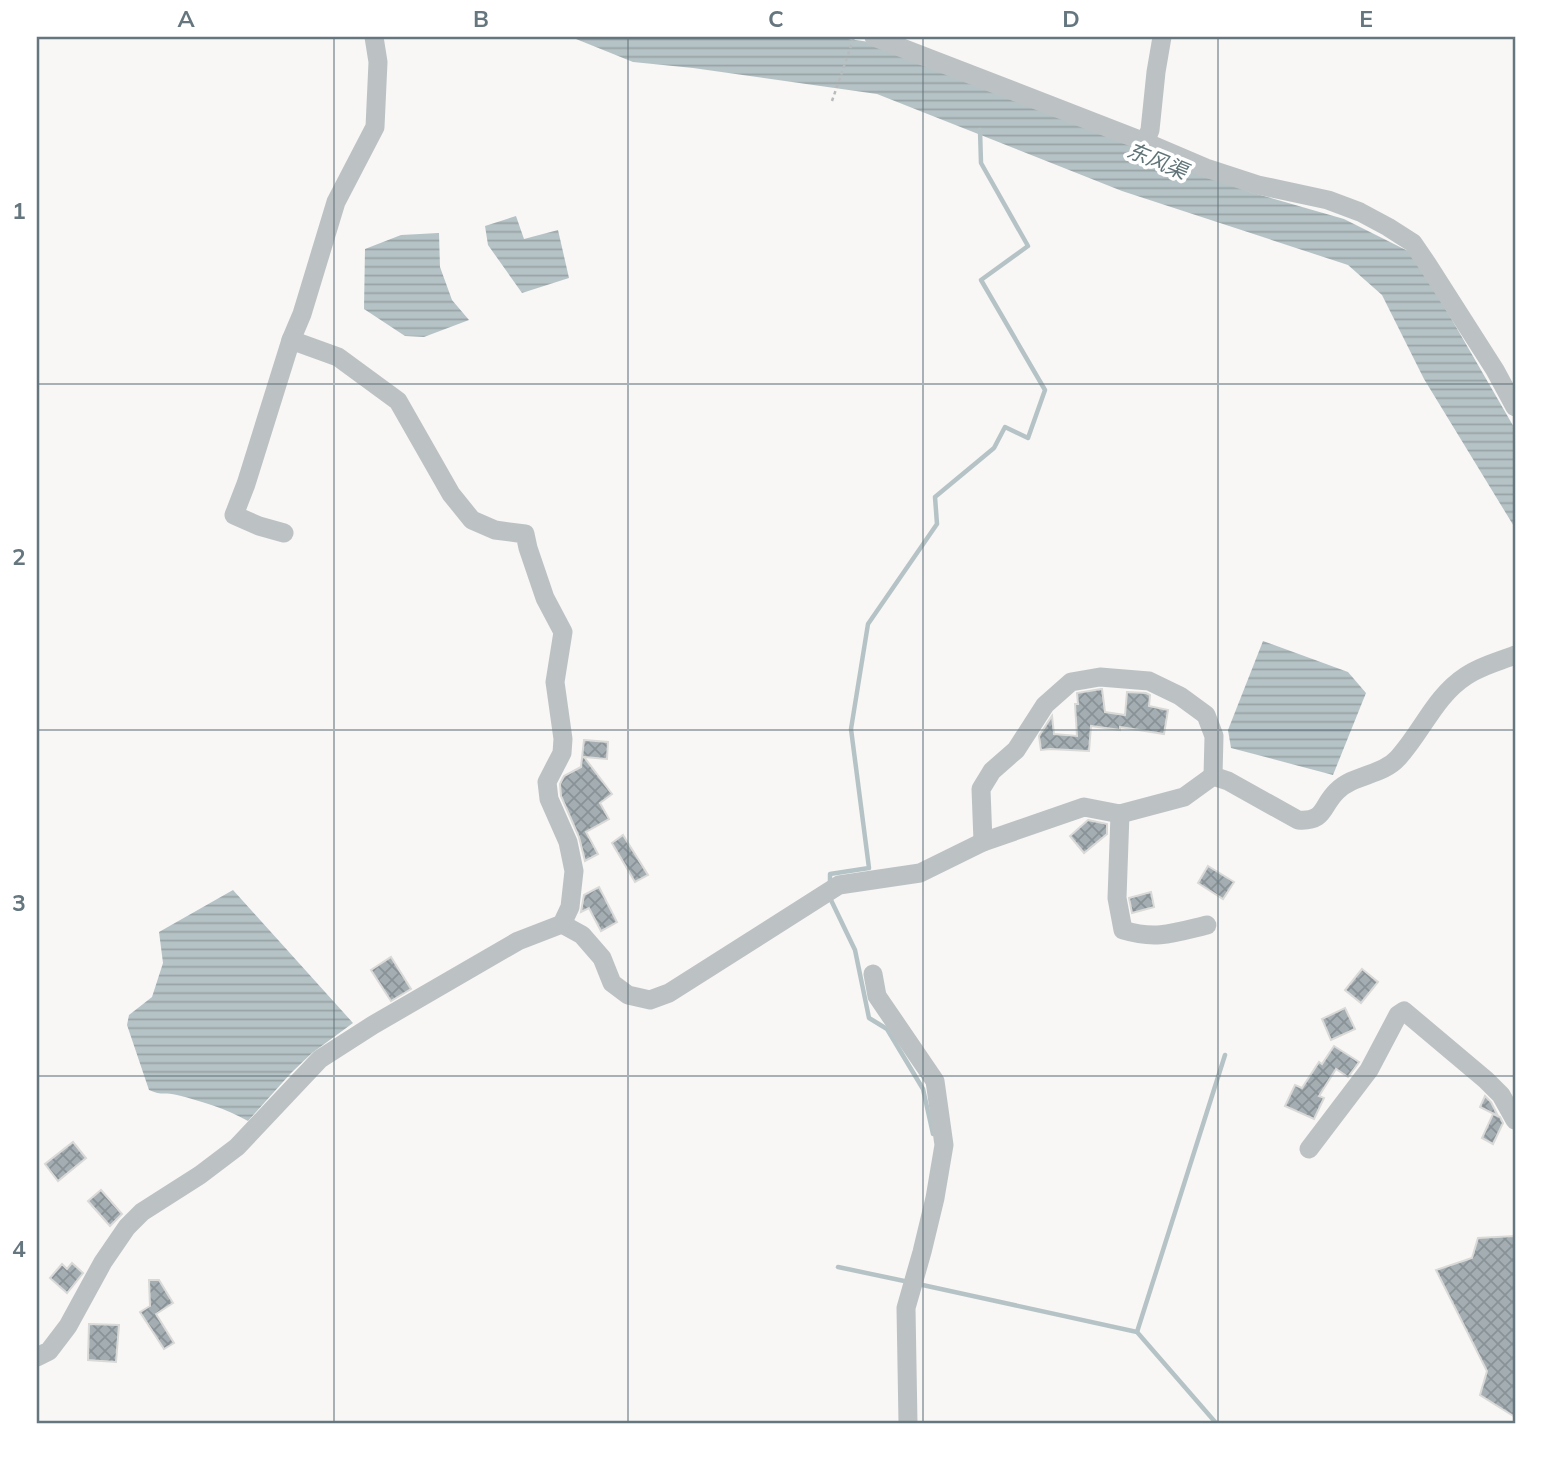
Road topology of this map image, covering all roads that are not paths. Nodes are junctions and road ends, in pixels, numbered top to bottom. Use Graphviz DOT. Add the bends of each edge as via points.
graph roads {
  1 [pos="374,37"];
  2 [pos="874,37"];
  3 [pos="1162,37"];
  4 [pos="1145,142"];
  5 [pos="291,340"];
  6 [pos="1515,407"];
  7 [pos="284,533"];
  8 [pos="1515,655"];
  9 [pos="1213,776"];
  10 [pos="1120,814"];
  11 [pos="983,842"];
  12 [pos="562,924"];
  13 [pos="1207,925"];
  14 [pos="873,974"];
  15 [pos="1515,1120"];
  16 [pos="1309,1149"];
  17 [pos="37,1357"];
  18 [pos="908,1423"];
  1 -- 5 [label="street" via="378,62 375,127 337,202"];
  2 -- 4 [label="street"];
  3 -- 4 [label="street"];
  4 -- 6 [label="street" via="1258,185 1339,204 1413,243"];
  5 -- 7 [label="street" via="234,515"];
  5 -- 12 [label="street" via="338,357 398,401 451,494 472,520 495,530 524,534 545,598 563,632 555,682 562,753 547,782 574,870 570,907"];
  8 -- 9 [label="street" via="1467,675 1444,695 1398,759 1338,790 1320,815 1308,821"];
  9 -- 10 [label="street" via="1184,797"];
  9 -- 11 [label="street" via="1214,736 1206,715 1180,696 1149,681 1100,677 1071,682 1045,705 1016,750 992,771 981,789"];
  10 -- 11 [label="street" via="1084,807"];
  10 -- 13 [label="street" via="1117,898 1123,930 1142,936 1167,935"];
  11 -- 12 [label="street" via="920,873 839,885 669,993 650,1000 628,995 612,983 602,958 582,935"];
  12 -- 17 [label="street" via="518,941 320,1059 237,1147 127,1227 68,1326 49,1351"];
  14 -- 18 [label="street" via="877,996 935,1081 944,1145 906,1308"];
  15 -- 16 [label="street" via="1486,1080 1404,1011 1369,1070"];
}
